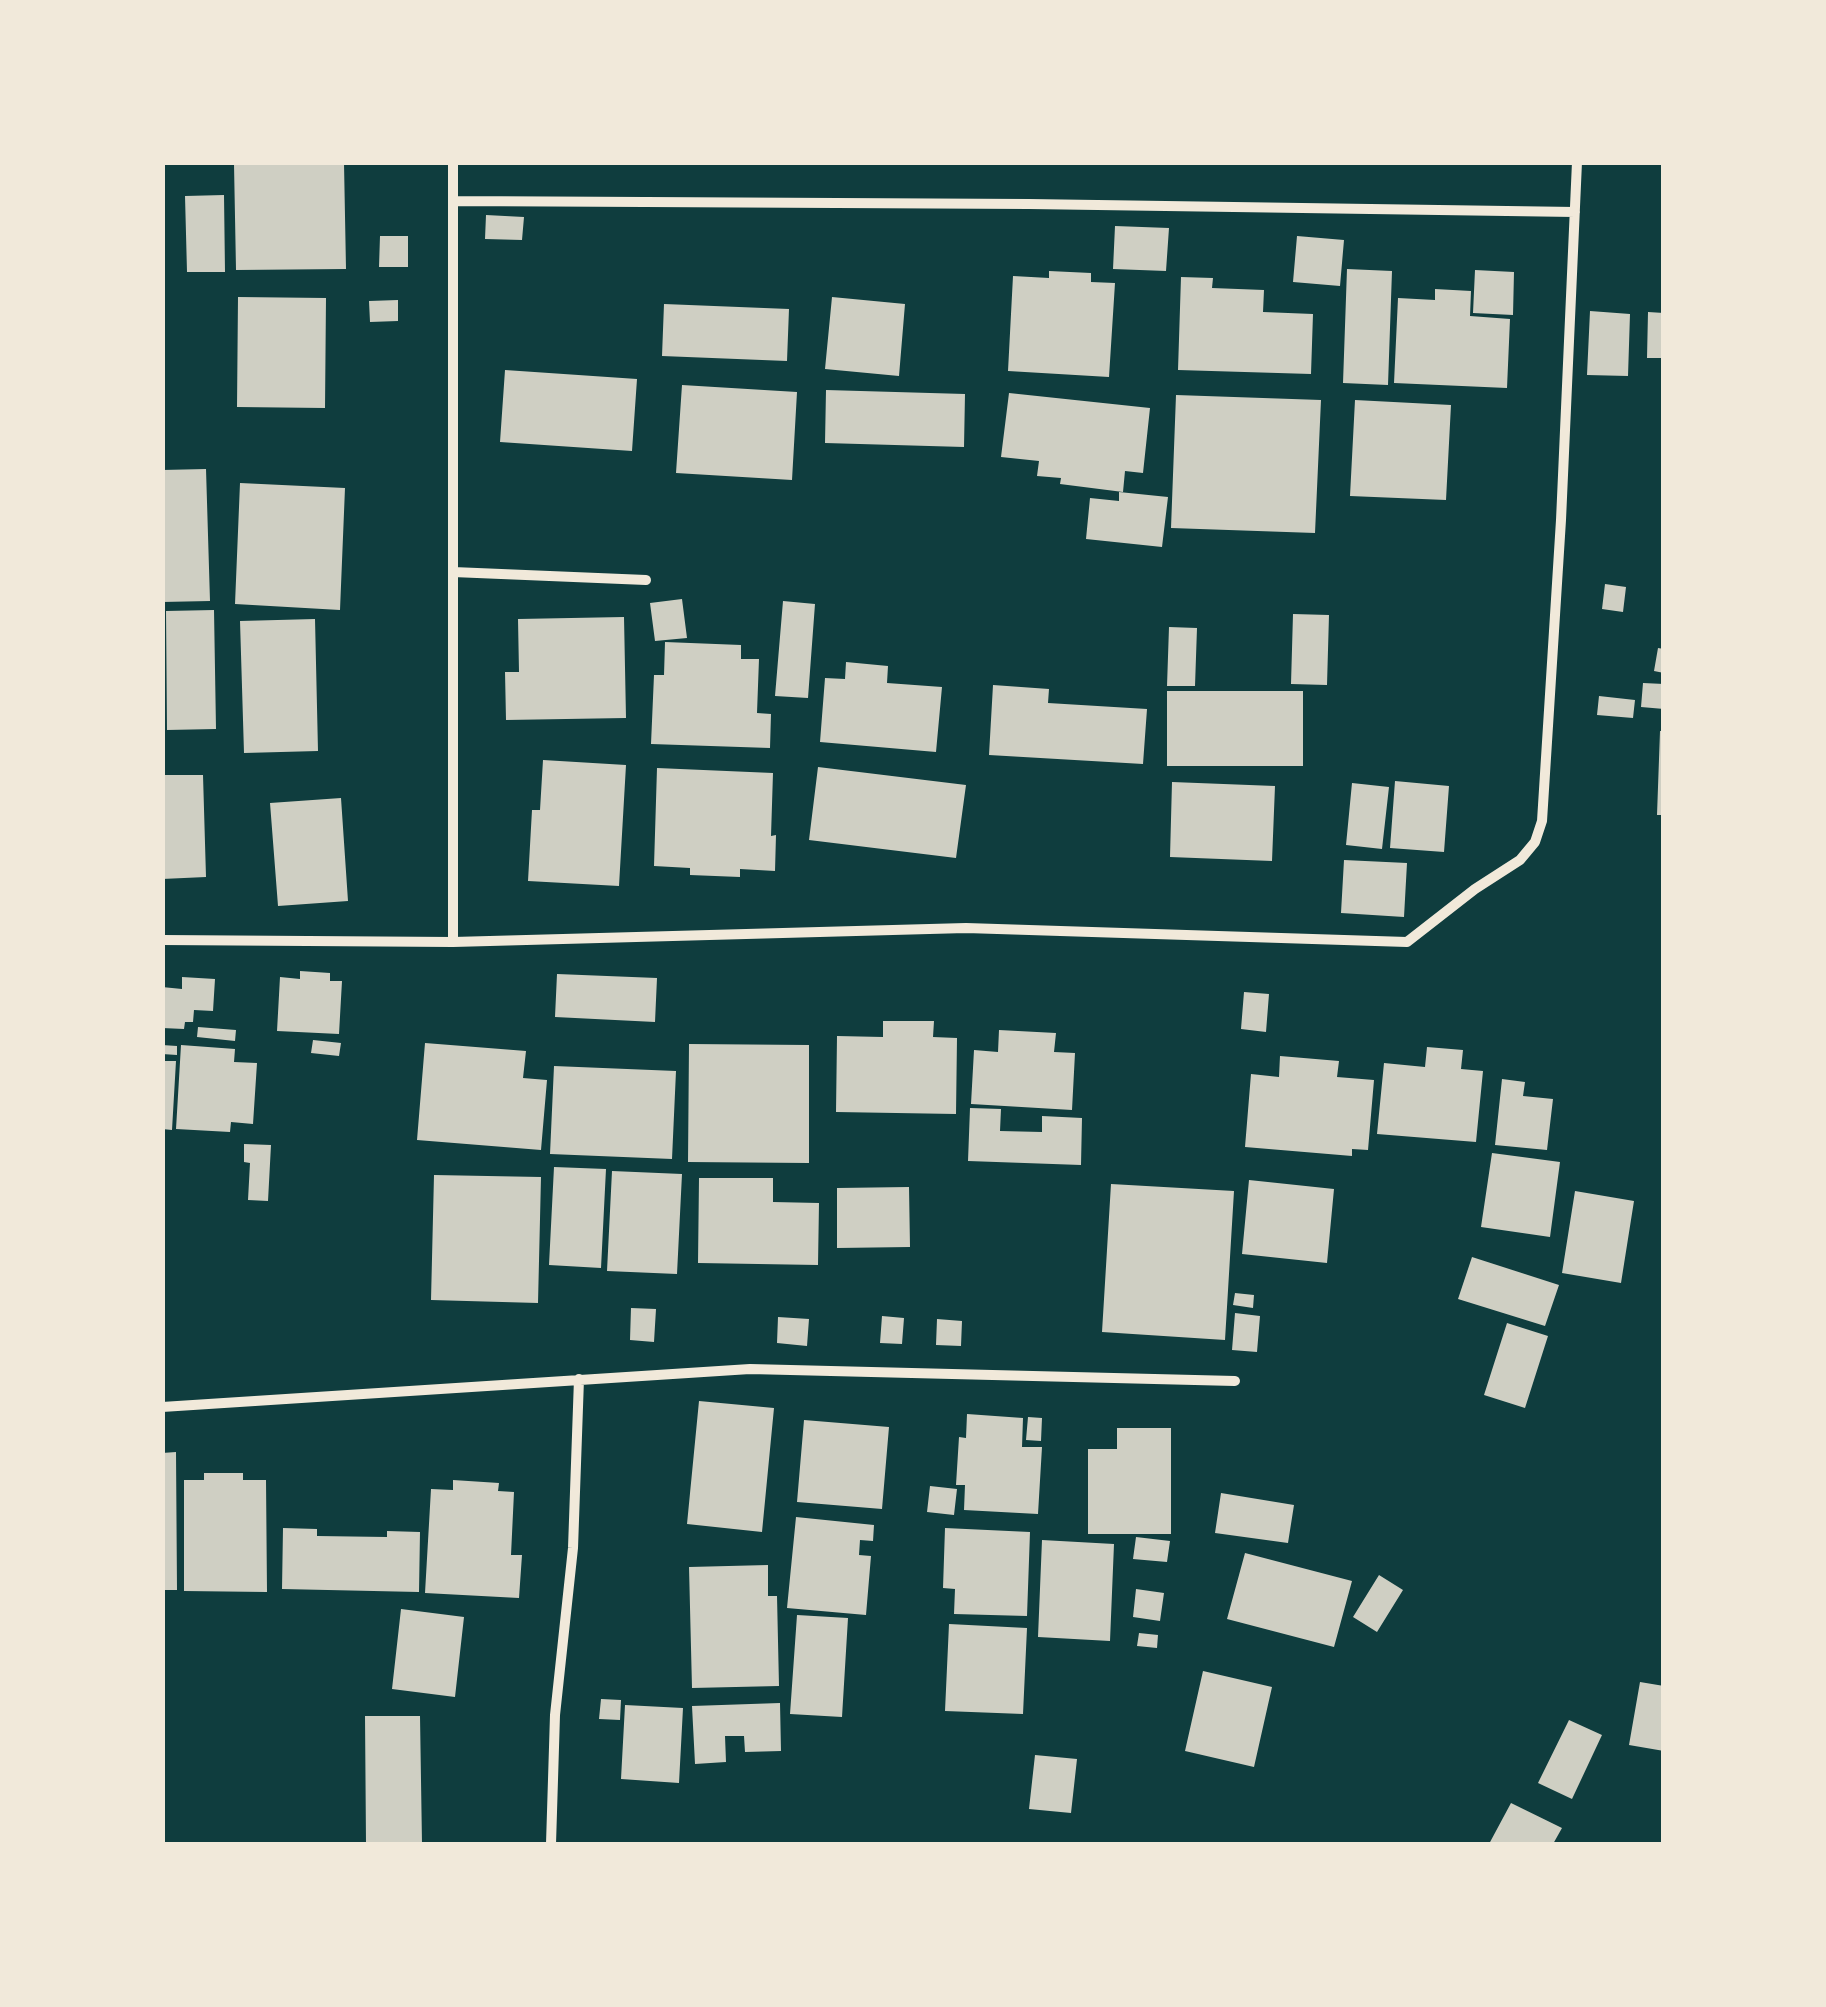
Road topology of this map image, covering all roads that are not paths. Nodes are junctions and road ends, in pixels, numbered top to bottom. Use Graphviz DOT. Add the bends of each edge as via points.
graph roads {
  1 [pos="453,162"];
  2 [pos="1578,162"];
  3 [pos="453,200"];
  4 [pos="1575,212"];
  5 [pos="453,572"];
  6 [pos="646,580"];
  7 [pos="162,940"];
  8 [pos="453,942"];
  9 [pos="579,1379"];
  10 [pos="1235,1380"];
  11 [pos="162,1407"];
  12 [pos="551,1844"];
  1 -- 3 [label="street"];
  2 -- 4 [label="street"];
  3 -- 4 [label="street"];
  3 -- 5 [label="street"];
  4 -- 8 [label="street" via="1542,820 1520,860 1407,942 966,928"];
  5 -- 6 [label="street"];
  5 -- 8 [label="street"];
  7 -- 8 [label="street"];
  9 -- 10 [label="street" via="750,1369"];
  9 -- 11 [label="street"];
  9 -- 12 [label="street"];
}
